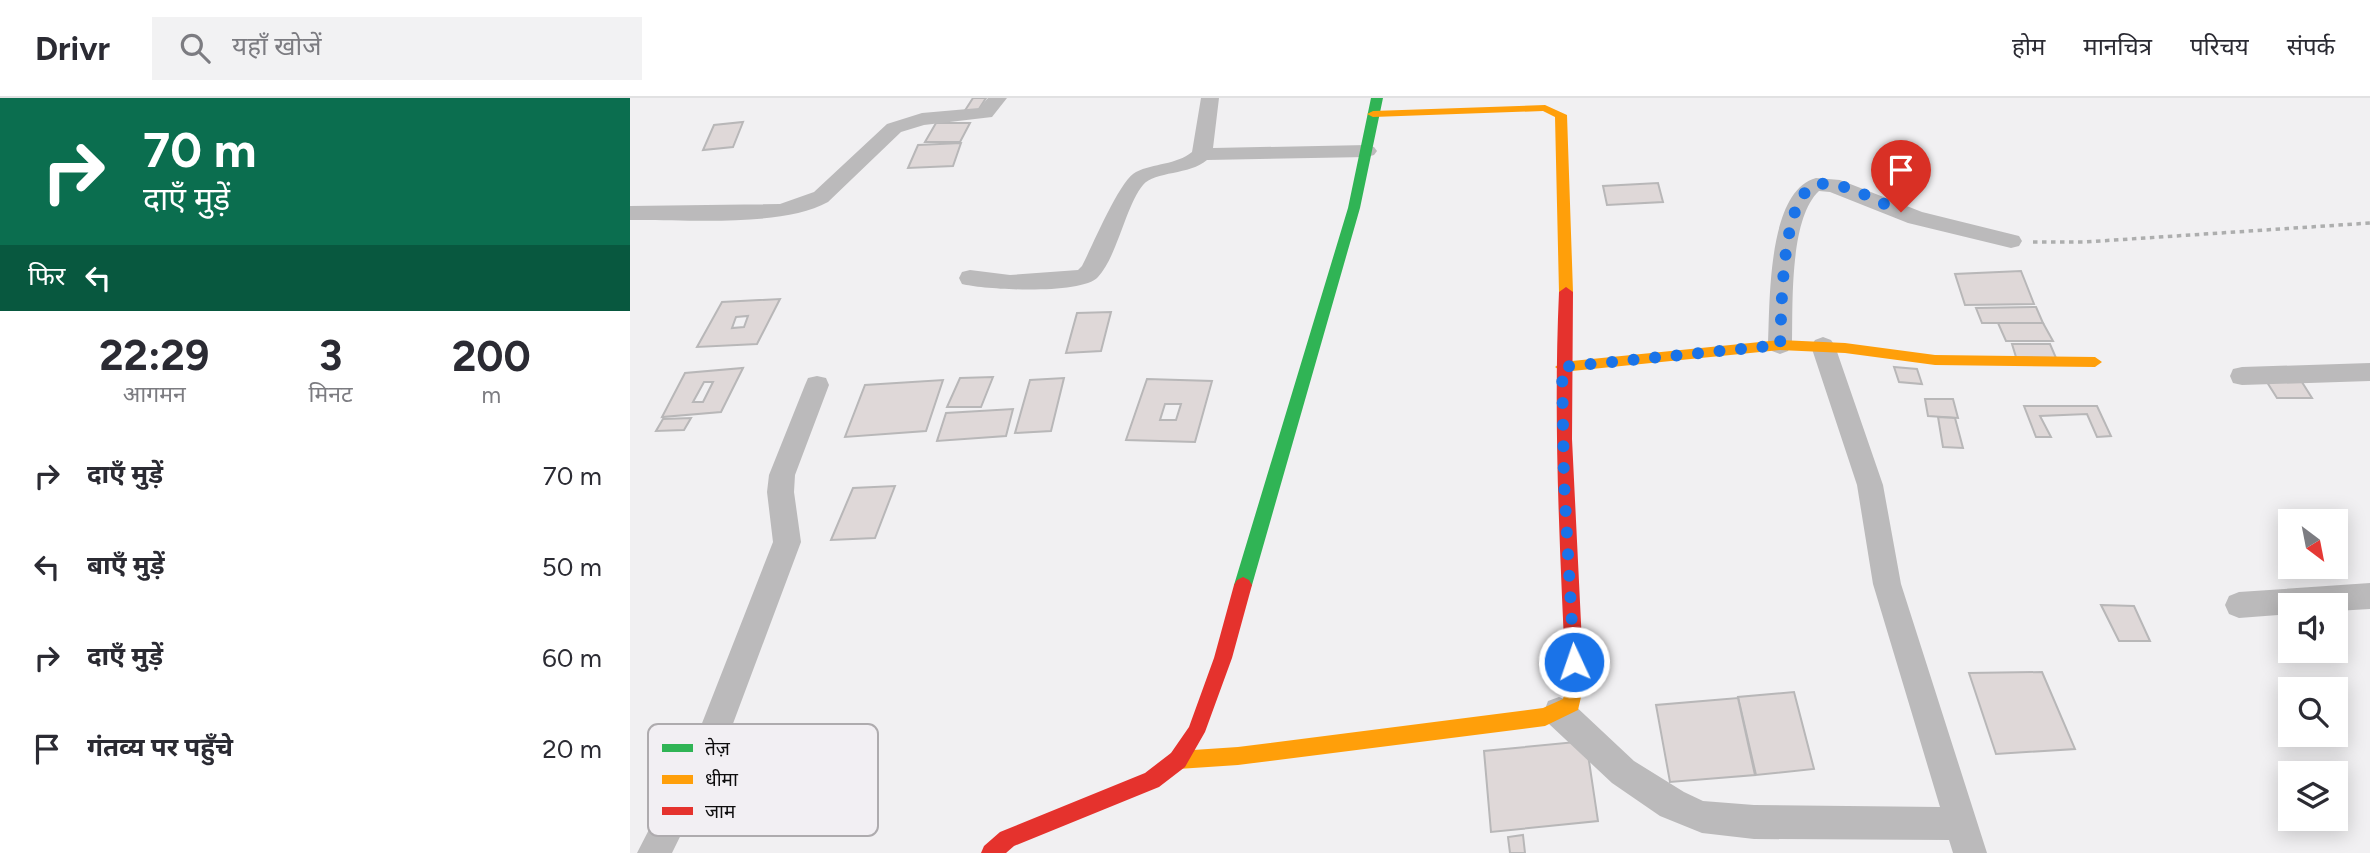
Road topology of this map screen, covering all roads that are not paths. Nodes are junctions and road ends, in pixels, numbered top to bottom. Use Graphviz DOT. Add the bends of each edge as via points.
graph roads {
  1 [pos="998,98"];
  2 [pos="1210,98"];
  3 [pos="1375,106"];
  4 [pos="1367,151"];
  5 [pos="1202,153"];
  6 [pos="630,214"];
  7 [pos="2011,241"];
  8 [pos="970,278"];
  9 [pos="1780,345"];
  10 [pos="1823,346"];
  11 [pos="2095,362"];
  12 [pos="1562,367"];
  13 [pos="2370,372"];
  14 [pos="2242,376"];
  15 [pos="817,385"];
  16 [pos="2370,596"];
  17 [pos="2239,605"];
  18 [pos="1559,712"];
  19 [pos="717,724"];
  20 [pos="1178,760"];
  21 [pos="663,836"];
  22 [pos="1966,838"];
  23 [pos="654,853"];
  24 [pos="991,853"];
  1 -- 6 [label="street" via="991,109 977,115 922,118 894,128 821,197 797,208"];
  2 -- 5 [label="street"];
  3 -- 4 [label="street"];
  3 -- 12 [label="street" via="1545,108 1561,115 1567,269"];
  4 -- 5 [label="street"];
  4 -- 20 [label="street" via="1223,658 1196,732"];
  5 -- 8 [label="street" via="1190,164 1145,174 1135,181 1091,271 1083,277 1010,284"];
  7 -- 9 [label="street" via="1916,218 1833,185 1810,188 1796,204 1786,253"];
  9 -- 10 [label="street"];
  9 -- 12 [label="street"];
  10 -- 11 [label="street" via="1935,360"];
  10 -- 22 [label="street" via="1870,485 1887,584"];
  12 -- 18 [label="street" via="1575,688 1571,704"];
  13 -- 14 [label="street"];
  15 -- 19 [label="street" via="779,490 786,542"];
  16 -- 17 [label="street"];
  18 -- 20 [label="street" via="1265,753"];
  18 -- 22 [label="street" via="1623,772 1672,804 1702,817"];
  20 -- 24 [label="street" via="1152,779 1007,839"];
  21 -- 23 [label="street"];
}
